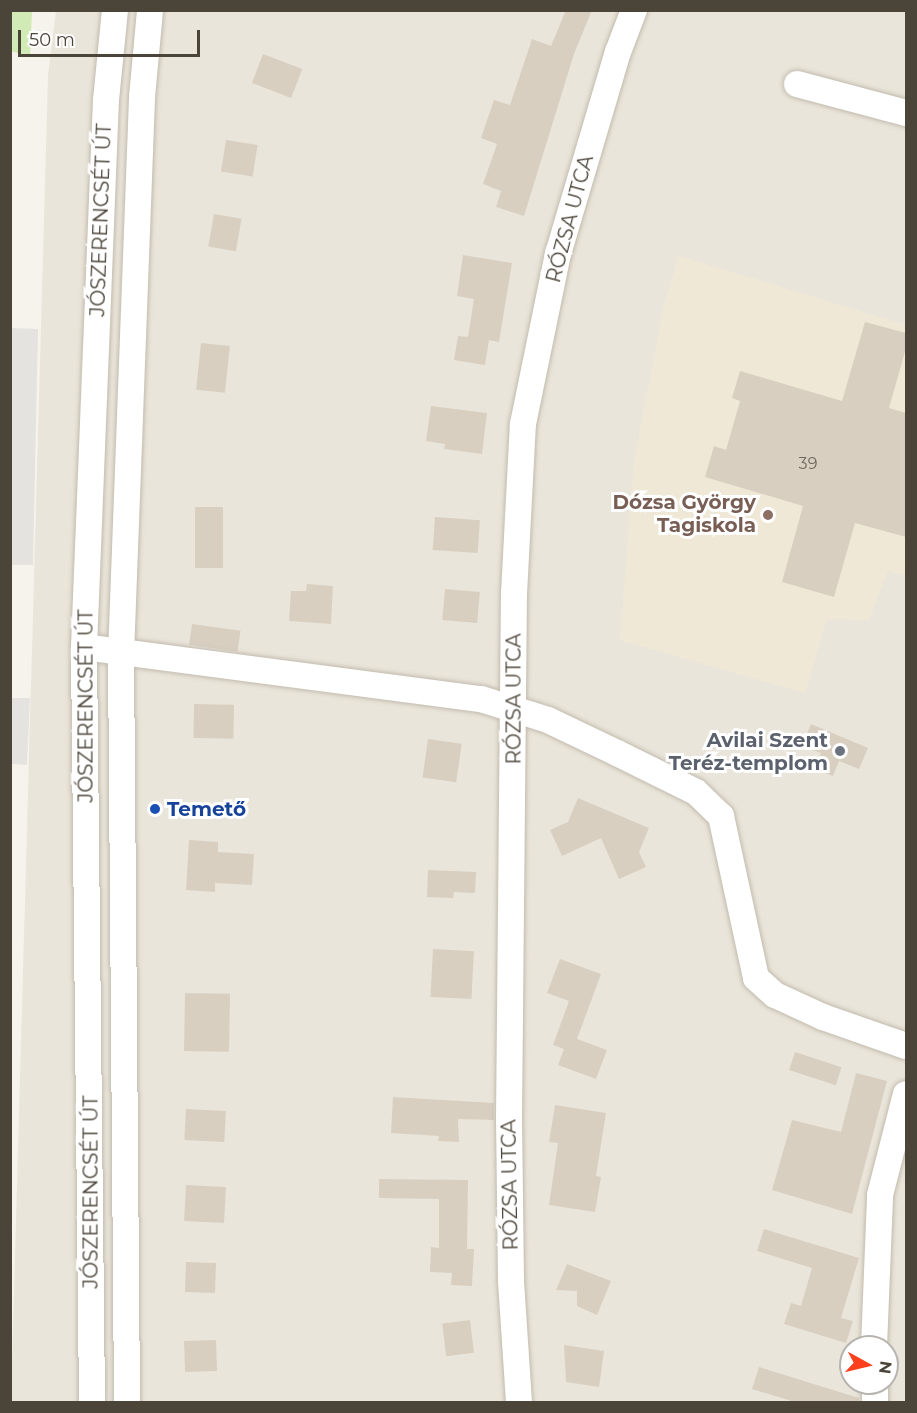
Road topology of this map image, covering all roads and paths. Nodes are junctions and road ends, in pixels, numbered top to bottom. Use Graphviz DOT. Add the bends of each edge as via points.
graph roads {
  1 [pos="115,10"];
  2 [pos="150,10"];
  3 [pos="634,10"];
  4 [pos="797,84"];
  5 [pos="906,113"];
  6 [pos="84,647"];
  7 [pos="121,655"];
  8 [pos="515,710"];
  9 [pos="906,1046"];
  10 [pos="906,1094"];
  11 [pos="874,1335"];
  12 [pos="92,1402"];
  13 [pos="127,1402"];
  14 [pos="519,1402"];
  1 -- 6 [label="street, JÓSZERENCSÉT ÚT" via="105,112"];
  2 -- 7 [label="street, JÓSZERENCSÉT ÚT" via="142,97"];
  3 -- 8 [label="street, RÓZSA UTCA" via="558,254 523,424 514,594"];
  4 -- 5 [label="street"];
  6 -- 7 [label="street"];
  6 -- 12 [label="street, JÓSZERENCSÉT ÚT"];
  7 -- 8 [label="street" via="470,697"];
  7 -- 13 [label="street, JÓSZERENCSÉT ÚT"];
  8 -- 9 [label="street" via="548,720 709,802 721,816 756,978 775,995 823,1017"];
  8 -- 14 [label="street, RÓZSA UTCA" via="509,1120 511,1281"];
  10 -- 11 [label="street" via="880,1195"];
}
